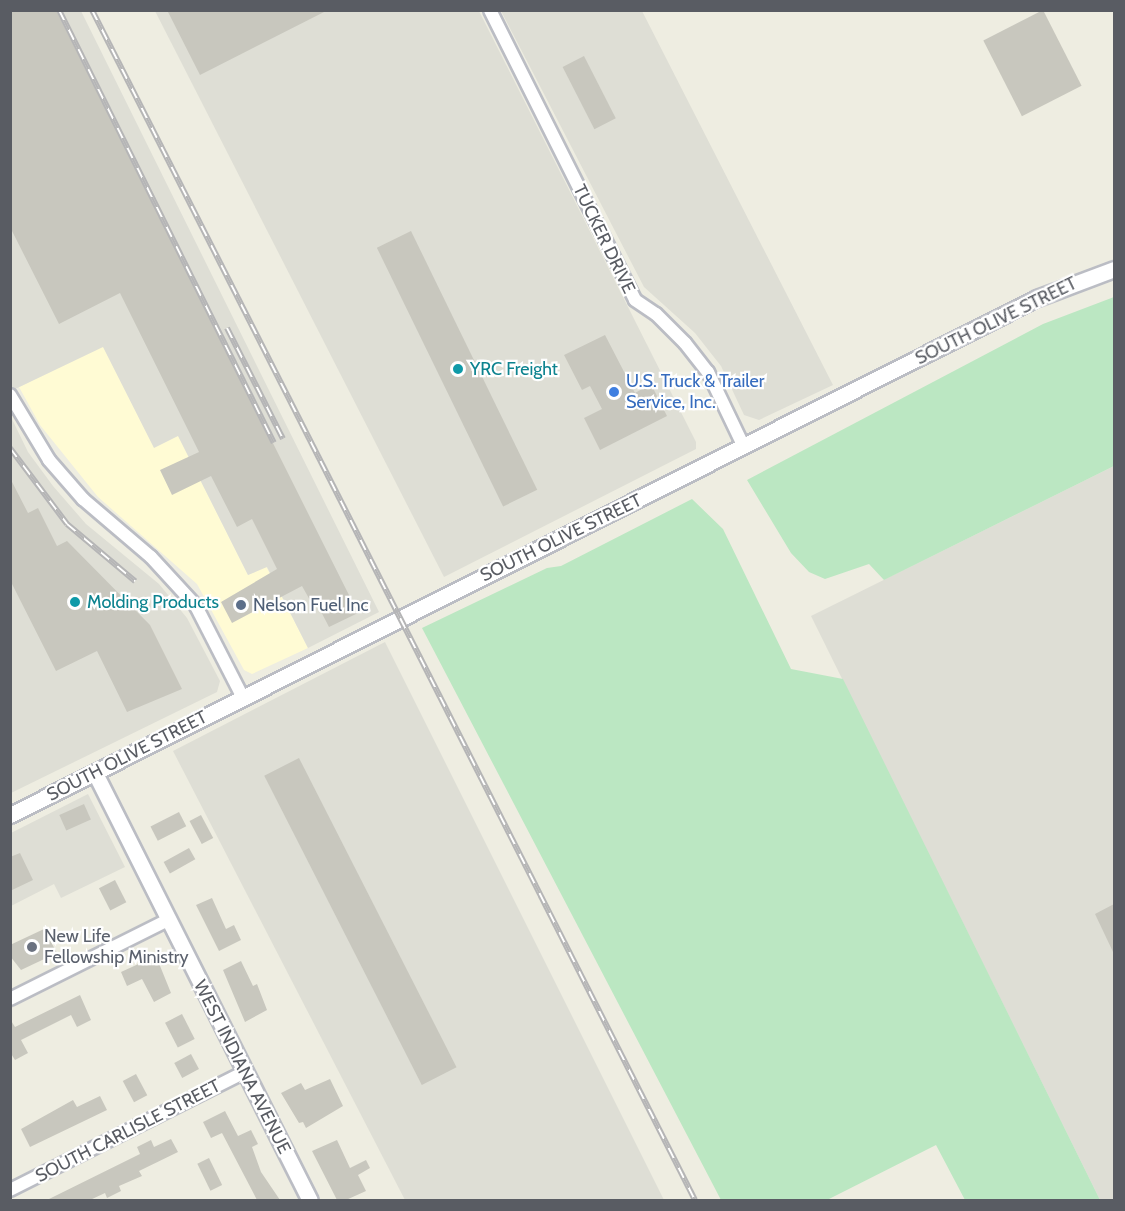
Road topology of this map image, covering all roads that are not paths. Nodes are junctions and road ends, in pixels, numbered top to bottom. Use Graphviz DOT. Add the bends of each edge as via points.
graph roads {
  1 [pos="490,10"];
  2 [pos="1114,269"];
  3 [pos="10,395"];
  4 [pos="744,447"];
  5 [pos="243,698"];
  6 [pos="95,773"];
  7 [pos="10,815"];
  8 [pos="168,920"];
  9 [pos="10,999"];
  10 [pos="245,1072"];
  11 [pos="10,1190"];
  12 [pos="310,1200"];
  1 -- 4 [label="street, TUCKER DRIVE" via="635,300 656,314 708,372"];
  2 -- 4 [label="street, SOUTH OLIVE STREET" via="1037,298"];
  3 -- 5 [label="street" via="49,460 83,499 151,557 196,606"];
  4 -- 5 [label="street, SOUTH OLIVE STREET"];
  5 -- 6 [label="street, SOUTH OLIVE STREET"];
  6 -- 7 [label="street, SOUTH OLIVE STREET"];
  6 -- 8 [label="street, WEST INDIANA AVENUE"];
  8 -- 9 [label="street"];
  8 -- 10 [label="street, WEST INDIANA AVENUE"];
  10 -- 11 [label="street, SOUTH CARLISLE STREET"];
  10 -- 12 [label="street, WEST INDIANA AVENUE"];
}
